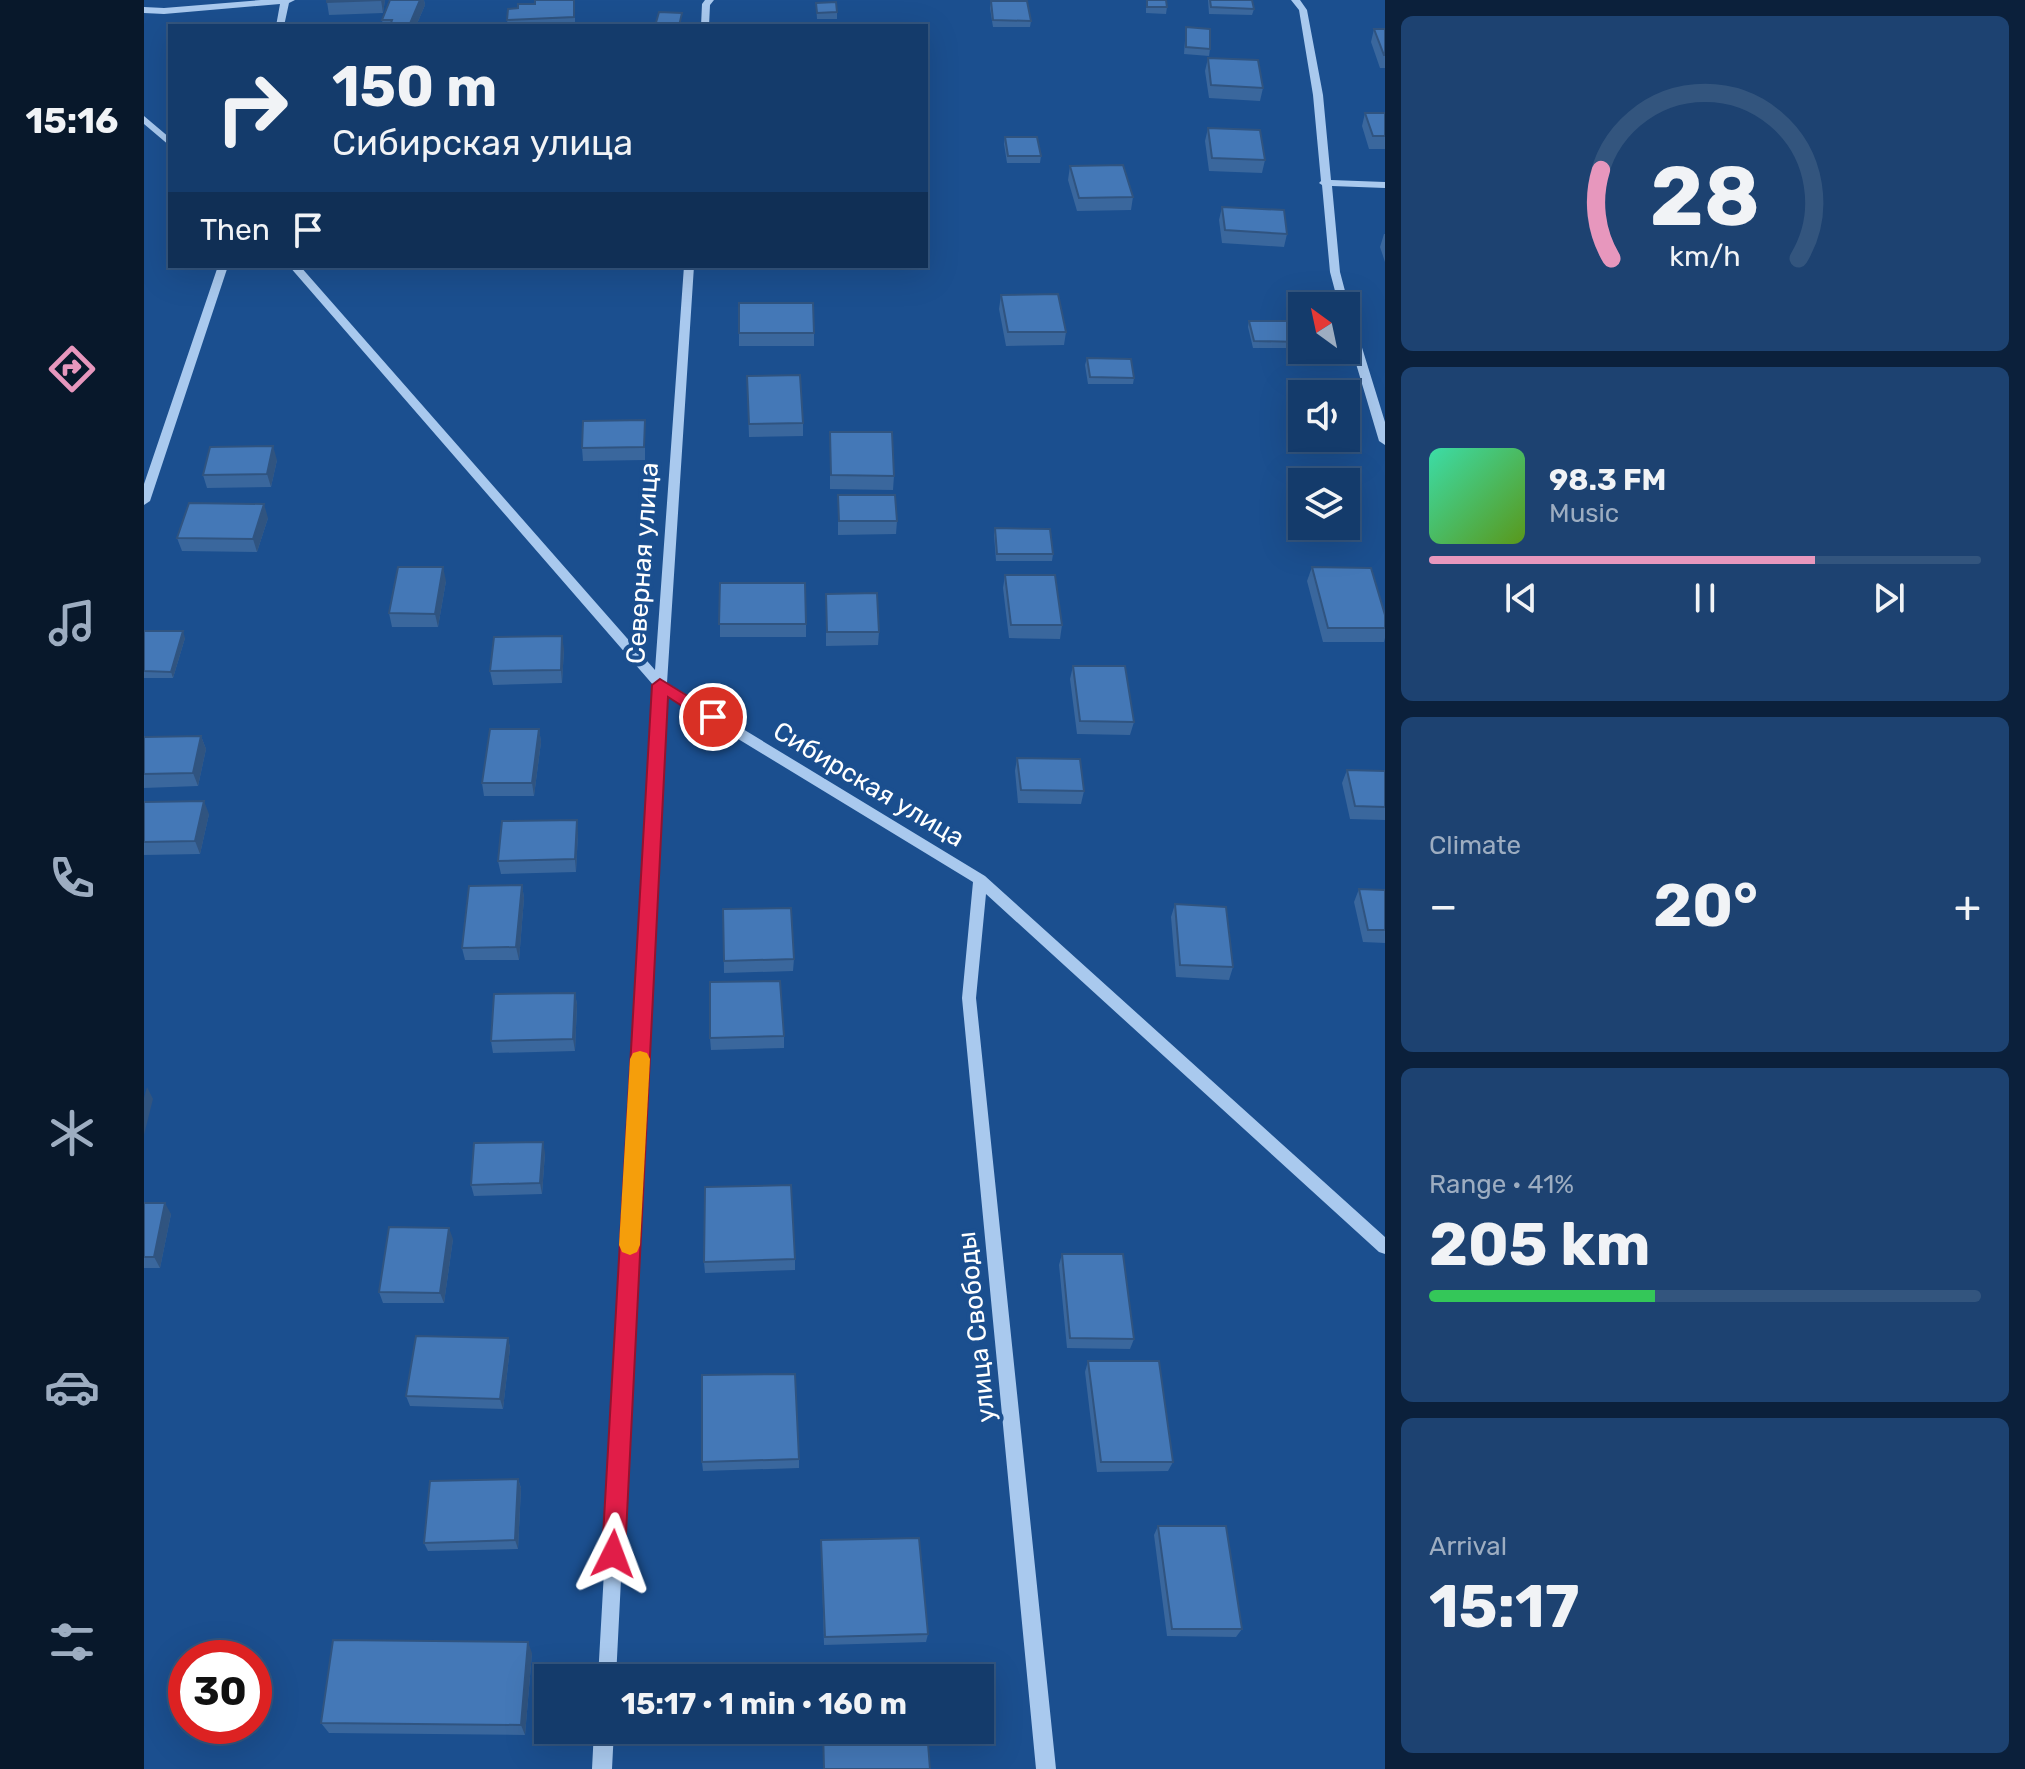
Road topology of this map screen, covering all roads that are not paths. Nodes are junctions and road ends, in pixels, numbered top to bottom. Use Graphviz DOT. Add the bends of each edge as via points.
graph roads {
  1 [pos="288,0"];
  2 [pos="1295,0"];
  3 [pos="705,1"];
  4 [pos="144,10"];
  5 [pos="281,24"];
  6 [pos="705,24"];
  7 [pos="144,119"];
  8 [pos="168,141"];
  9 [pos="1324,183"];
  10 [pos="1385,185"];
  11 [pos="222,268"];
  12 [pos="296,268"];
  13 [pos="689,268"];
  14 [pos="1340,292"];
  15 [pos="1360,358"];
  16 [pos="1385,441"];
  17 [pos="144,501"];
  18 [pos="660,685"];
  19 [pos="980,880"];
  20 [pos="1385,1247"];
  21 [pos="608,1664"];
  22 [pos="603,1744"];
  23 [pos="602,1769"];
  24 [pos="1046,1769"];
  1 -- 4 [label="street"];
  1 -- 5 [label="street"];
  2 -- 9 [label="street" via="1303,10 1318,95"];
  3 -- 6 [label="street"];
  7 -- 8 [label="street"];
  9 -- 10 [label="street"];
  9 -- 14 [label="street"];
  11 -- 17 [label="street"];
  12 -- 18 [label="street, Сибирская улица"];
  13 -- 18 [label="street, Северная улица"];
  15 -- 16 [label="street"];
  18 -- 19 [label="street, Сибирская улица"];
  18 -- 21 [label="street, Северная улица"];
  19 -- 20 [label="street, Сибирская улица"];
  19 -- 24 [label="street, улица Свободы" via="969,998"];
  22 -- 23 [label="street"];
}
